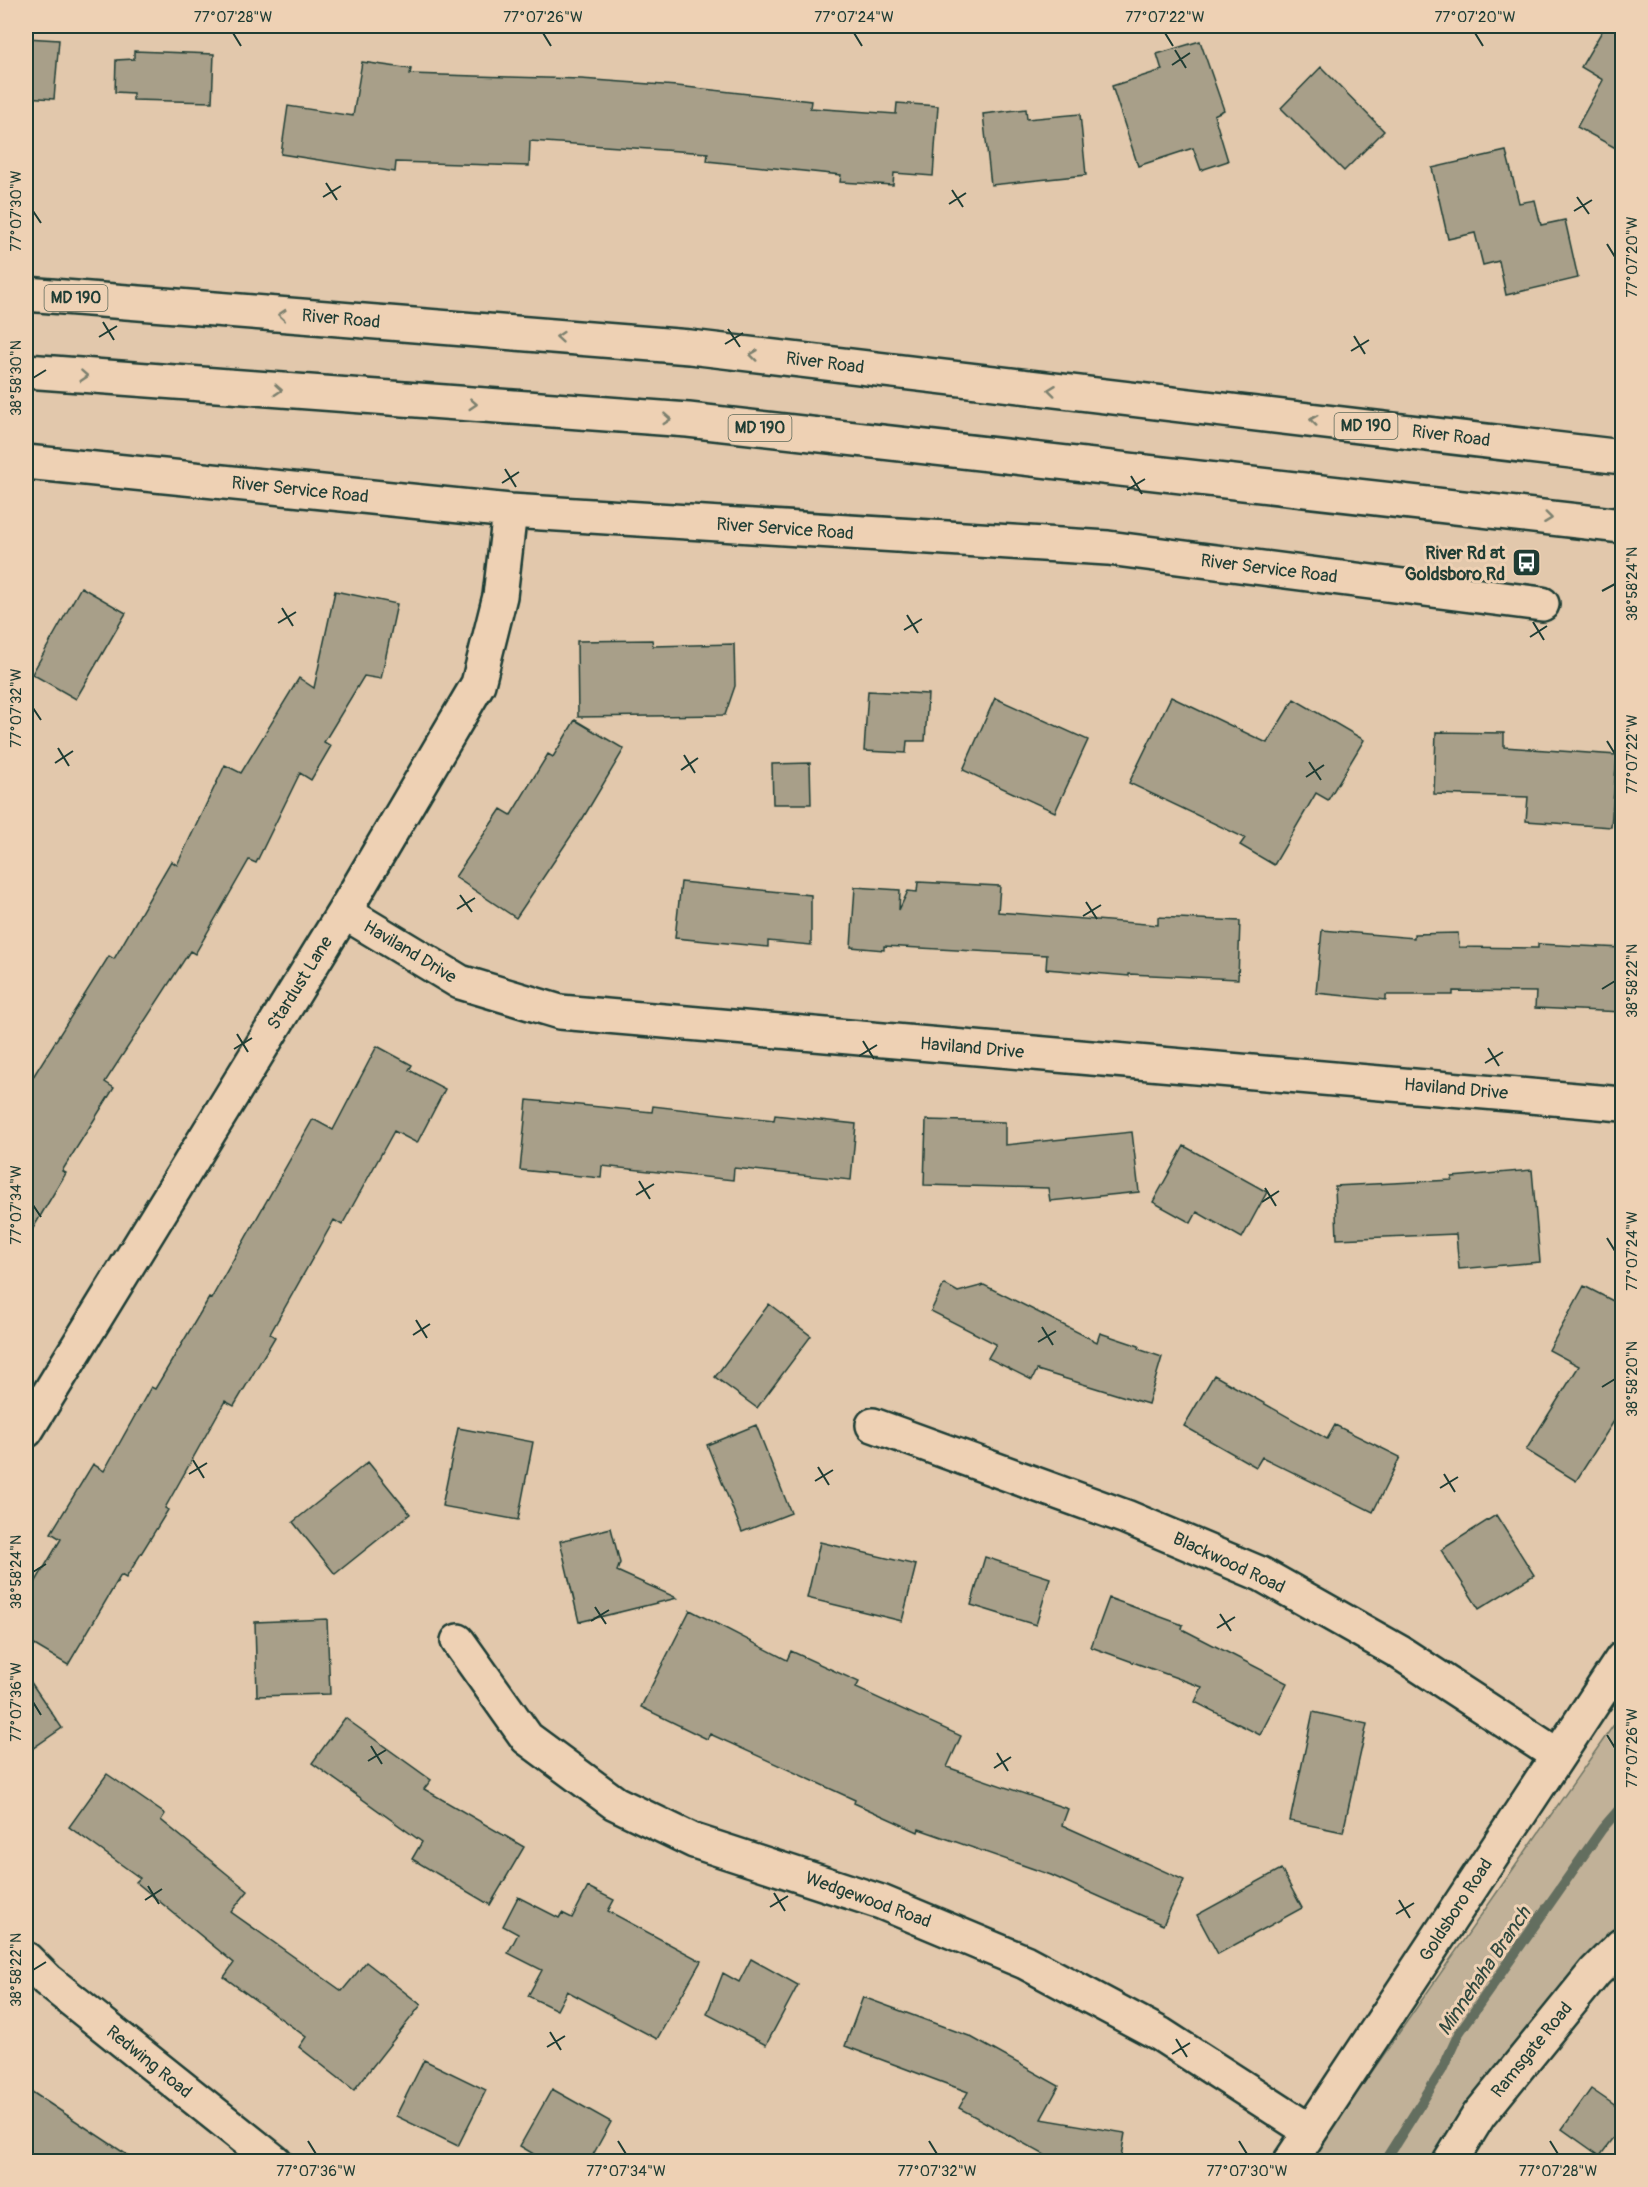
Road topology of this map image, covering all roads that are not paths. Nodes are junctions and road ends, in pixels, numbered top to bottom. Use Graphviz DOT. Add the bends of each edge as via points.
graph roads {
  1 [pos="26,294"];
  2 [pos="26,371"];
  3 [pos="1454,436"];
  4 [pos="1623,442"];
  5 [pos="1623,457"];
  6 [pos="26,462"];
  7 [pos="510,511"];
  8 [pos="1617,527"];
  9 [pos="1542,604"];
  10 [pos="344,912"];
  11 [pos="1623,1104"];
  12 [pos="873,1425"];
  13 [pos="26,1431"];
  14 [pos="458,1641"];
  15 [pos="1623,1659"];
  16 [pos="1557,1755"];
  17 [pos="1623,1945"];
  18 [pos="26,1959"];
  19 [pos="1310,2131"];
  20 [pos="269,2160"];
  21 [pos="1290,2162"];
  22 [pos="1450,2162"];
  3 -- 1 [label="street, River Road / MD 190, one-way" via="690,347"];
  2 -- 8 [label="street, MD 190, one-way" via="688,420"];
  3 -- 4 [label="street"];
  3 -- 5 [label="street, River Road / MD 190"];
  6 -- 7 [label="street, River Service Road"];
  7 -- 9 [label="street, River Service Road" via="1108,548"];
  7 -- 10 [label="street, Stardust Lane" via="500,596 478,684"];
  10 -- 11 [label="street, Haviland Drive" via="460,982 560,1012"];
  10 -- 13 [label="street, Stardust Lane"];
  12 -- 16 [label="street, Blackwood Road" via="1126,1516 1261,1574 1399,1652"];
  14 -- 19 [label="street, Wedgewood Road" via="527,1738 615,1803 694,1841 881,1902 1025,1962 1160,2034"];
  15 -- 16 [label="street, Goldsboro Road"];
  16 -- 19 [label="street, Goldsboro Road"];
  17 -- 22 [label="street, Ramsgate Road" via="1595,1972 1479,2115"];
  18 -- 20 [label="street, Redwing Road"];
  19 -- 21 [label="street, Goldsboro Road"];
}
